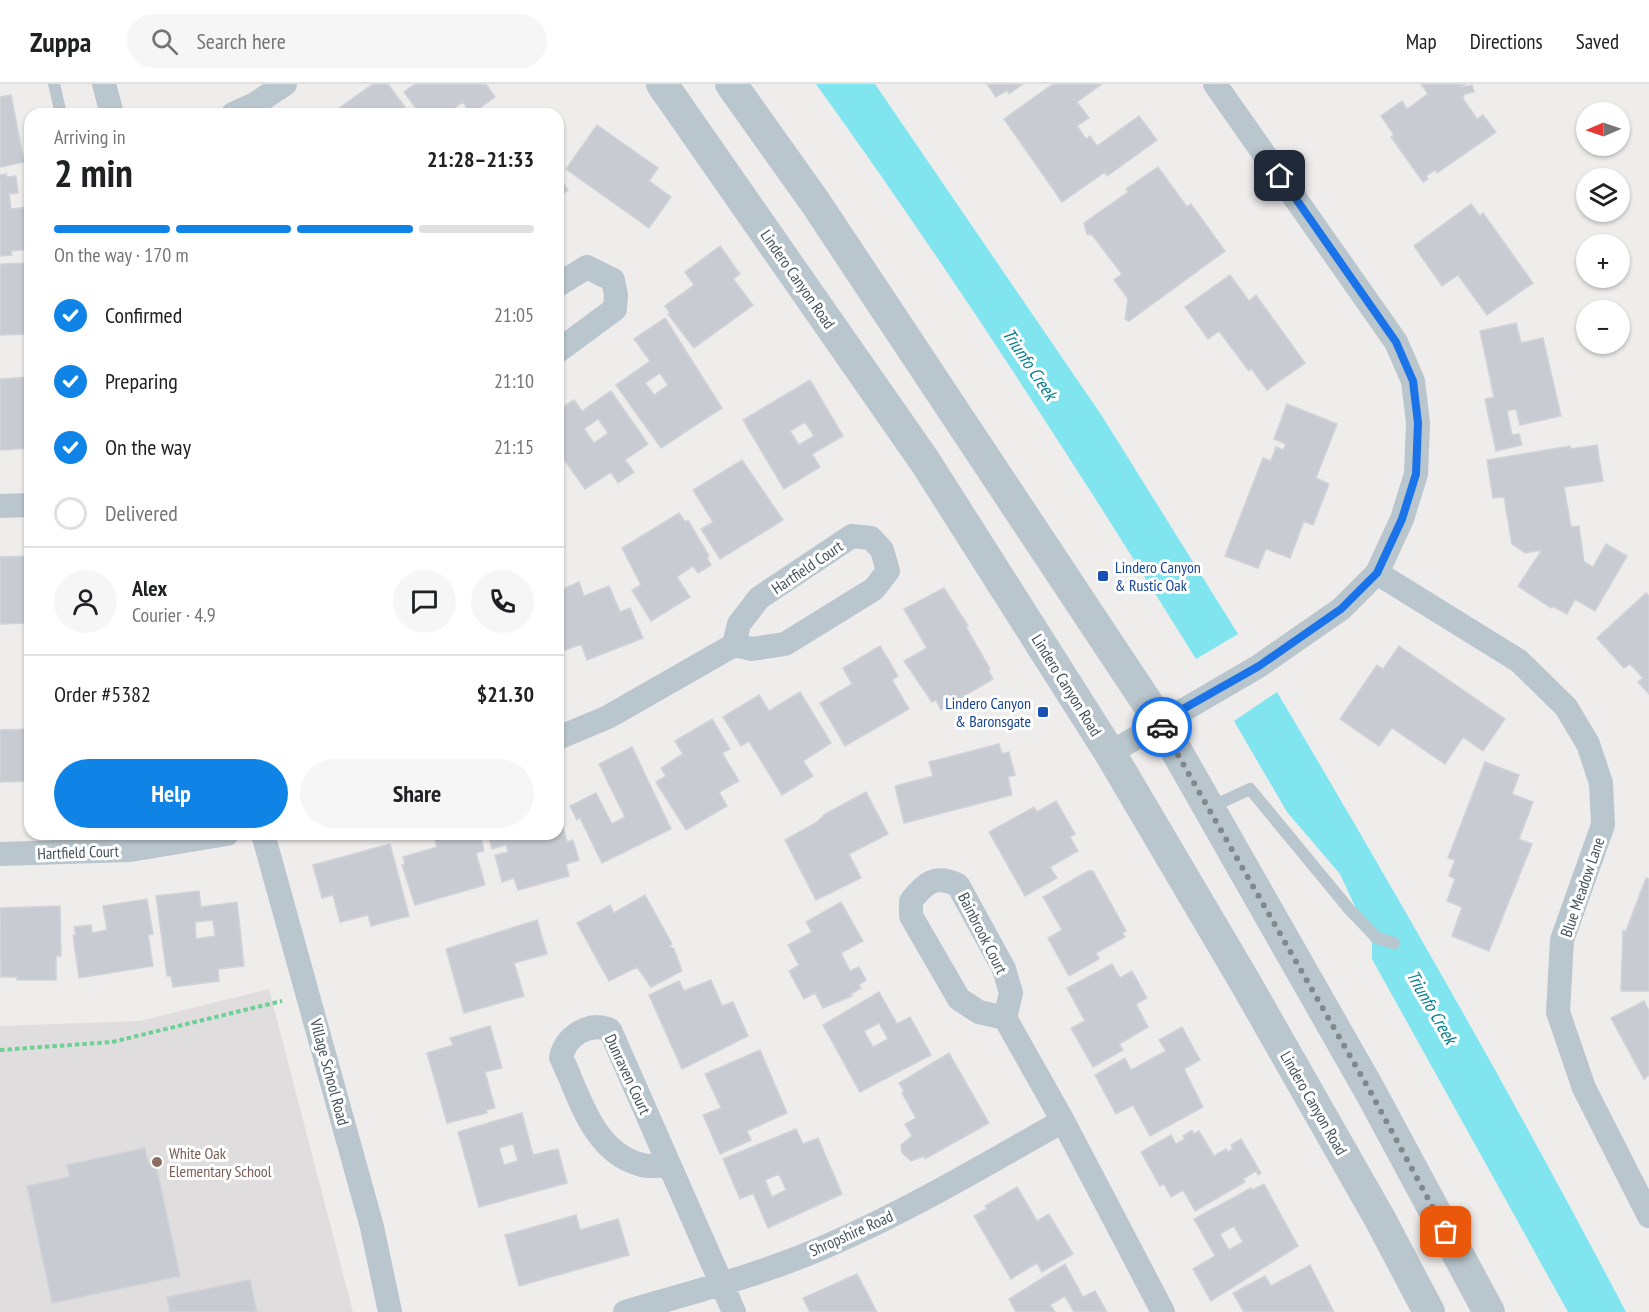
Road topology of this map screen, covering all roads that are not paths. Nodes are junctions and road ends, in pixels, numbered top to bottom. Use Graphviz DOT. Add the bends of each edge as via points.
graph roads {
  1 [pos="54,84"];
  2 [pos="104,84"];
  3 [pos="285,84"];
  4 [pos="662,84"];
  5 [pos="731,84"];
  6 [pos="1215,84"];
  7 [pos="60,108"];
  8 [pos="110,108"];
  9 [pos="246,108"];
  10 [pos="564,281"];
  11 [pos="564,347"];
  12 [pos="24,505"];
  13 [pos="0,506"];
  14 [pos="1377,573"];
  15 [pos="734,645"];
  16 [pos="1160,722"];
  17 [pos="564,735"];
  18 [pos="1110,753"];
  19 [pos="1209,808"];
  20 [pos="191,840"];
  21 [pos="265,840"];
  22 [pos="0,854"];
  23 [pos="1394,943"];
  24 [pos="1005,1018"];
  25 [pos="1063,1121"];
  26 [pos="670,1166"];
  27 [pos="1649,1216"];
  28 [pos="721,1284"];
  29 [pos="390,1312"];
  30 [pos="625,1312"];
  31 [pos="734,1312"];
  32 [pos="1163,1312"];
  33 [pos="1429,1312"];
  34 [pos="1489,1312"];
  1 -- 7 [label="lane"];
  2 -- 8 [label="street"];
  3 -- 9 [label="street"];
  4 -- 18 [label="street, Lindero Canyon Road" via="926,463"];
  5 -- 16 [label="street" via="822,212"];
  6 -- 14 [label="street" via="1396,342 1413,381 1418,423 1416,474 1402,519"];
  10 -- 11 [label="street" via="587,267 613,280 616,295 615,309"];
  12 -- 13 [label="street"];
  14 -- 16 [label="street" via="1341,609 1259,666"];
  14 -- 27 [label="street, Blue Meadow Lane" via="1519,662 1566,707 1588,744 1601,783 1603,825 1562,940 1558,1012 1584,1088"];
  15 -- 15 [label="street, Hartfield Court" via="752,649 785,644 874,589 888,571 882,550 871,538 852,536 759,598 739,624"];
  15 -- 17 [label="street" via="608,717"];
  16 -- 18 [label="street"];
  16 -- 19 [label="street"];
  18 -- 33 [label="street, Lindero Canyon Road" via="1245,982"];
  19 -- 23 [label="lane" via="1250,789 1348,909 1377,938"];
  19 -- 34 [label="street" via="1370,1091"];
  20 -- 22 [label="street, Hartfield Court" via="130,850"];
  21 -- 29 [label="street, Village School Road" via="372,1227"];
  24 -- 24 [label="street, Bainbrook Court" via="1011,993 1004,969 958,885 945,879 924,884 911,901 911,916 959,999 979,1012"];
  24 -- 25 [label="street"];
  25 -- 28 [label="street, Shropshire Road" via="897,1213 827,1246"];
  25 -- 32 [label="street"];
  26 -- 26 [label="street, Dunraven Court" via="610,1030 602,1027 576,1033 564,1046 561,1057 599,1140 627,1160"];
  26 -- 28 [label="street, Dunraven Court"];
  28 -- 30 [label="street, Shropshire Road"];
  28 -- 31 [label="street, Dunraven Court"];
}
